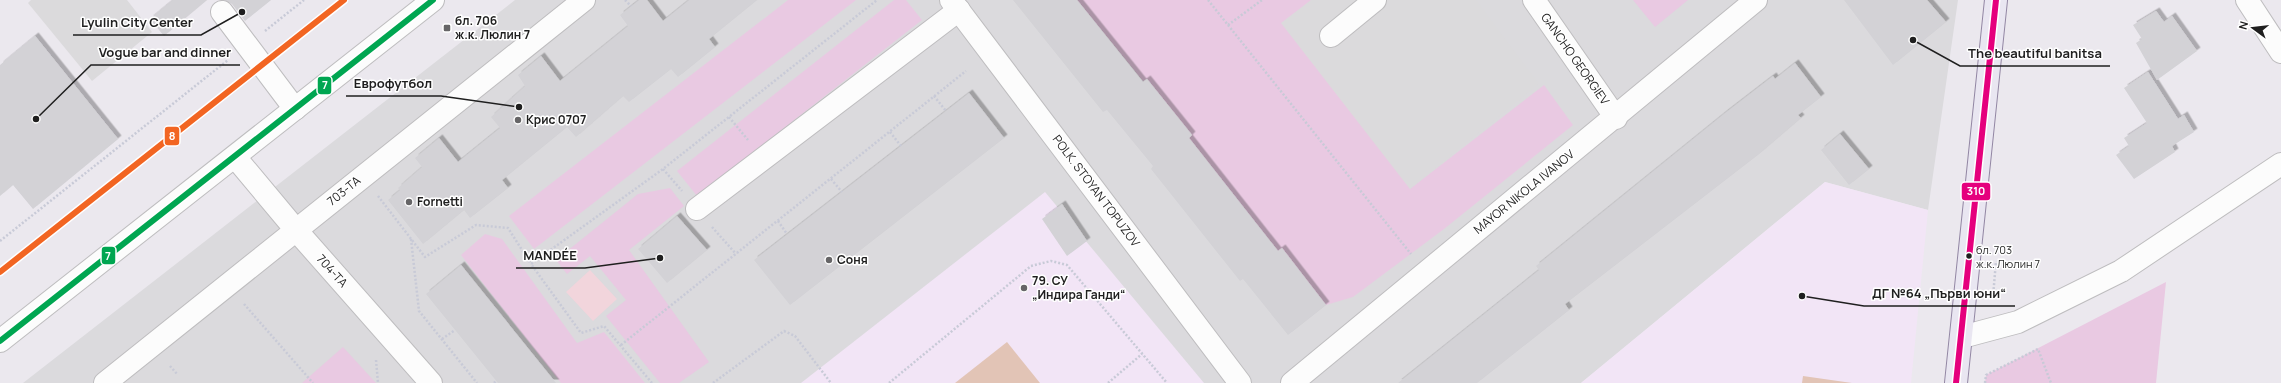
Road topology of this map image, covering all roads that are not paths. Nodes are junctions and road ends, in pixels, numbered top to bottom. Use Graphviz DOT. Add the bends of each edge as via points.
graph roads {
  1 [pos="433,0"];
  2 [pos="584,0"];
  3 [pos="1376,0"];
  4 [pos="1534,0"];
  5 [pos="1756,0"];
  6 [pos="1996,0"];
  7 [pos="2247,0"];
  8 [pos="955,5"];
  9 [pos="222,12"];
  10 [pos="2273,23"];
  11 [pos="1331,36"];
  12 [pos="2281,52"];
  13 [pos="295,109"];
  14 [pos="1616,118"];
  15 [pos="235,157"];
  16 [pos="2281,164"];
  17 [pos="697,209"];
  18 [pos="296,230"];
  19 [pos="1962,337"];
  20 [pos="0,341"];
  21 [pos="105,383"];
  22 [pos="431,383"];
  23 [pos="1240,383"];
  24 [pos="1292,383"];
  25 [pos="1956,383"];
  1 -- 13 [label="street"];
  2 -- 18 [label="street, 703-ТА"];
  3 -- 11 [label="street"];
  4 -- 14 [label="street, GANCHO GEORGIEV"];
  5 -- 14 [label="street, MAYOR NIKOLA IVANOV"];
  6 -- 19 [label="main road"];
  7 -- 10 [label="street"];
  8 -- 17 [label="street"];
  8 -- 23 [label="street, POLK. STOYAN TOPUZOV"];
  9 -- 13 [label="street"];
  10 -- 12 [label="street"];
  13 -- 15 [label="street"];
  14 -- 24 [label="street, MAYOR NIKOLA IVANOV"];
  15 -- 18 [label="street, 704-ТА"];
  15 -- 20 [label="street"];
  16 -- 19 [label="street" via="2121,271 2018,322"];
  18 -- 21 [label="street, 703-ТА"];
  18 -- 22 [label="street, 704-ТА"];
  19 -- 25 [label="main road"];
}
